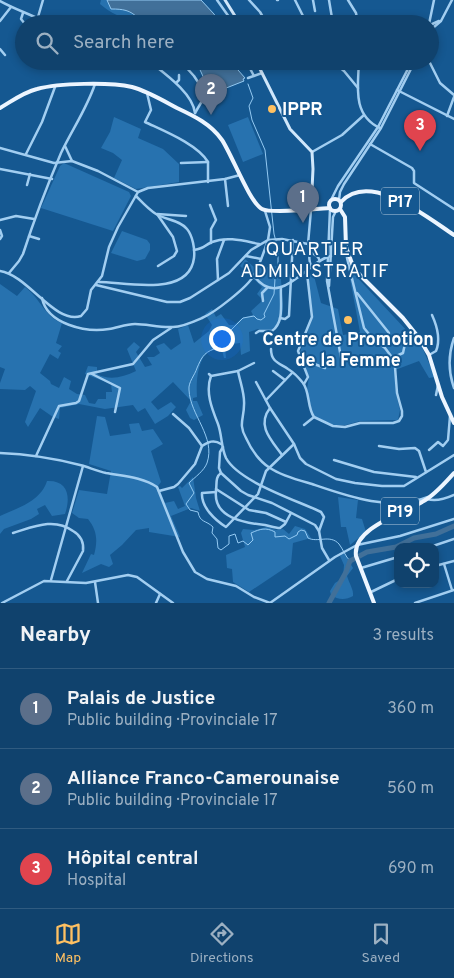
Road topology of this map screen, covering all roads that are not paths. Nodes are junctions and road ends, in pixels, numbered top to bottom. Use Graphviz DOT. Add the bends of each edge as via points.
graph roads {
  1 [pos="0,0"];
  2 [pos="43,0"];
  3 [pos="217,0"];
  4 [pos="225,0"];
  5 [pos="249,0"];
  6 [pos="295,0"];
  7 [pos="313,0"];
  8 [pos="329,0"];
  9 [pos="348,0"];
  10 [pos="434,0"];
  11 [pos="452,0"];
  12 [pos="11,7"];
  13 [pos="315,11"];
  14 [pos="23,13"];
  15 [pos="30,15"];
  16 [pos="39,15"];
  17 [pos="228,15"];
  18 [pos="234,15"];
  19 [pos="262,15"];
  20 [pos="302,15"];
  21 [pos="332,15"];
  22 [pos="356,15"];
  23 [pos="432,15"];
  24 [pos="0,21"];
  25 [pos="441,21"];
  26 [pos="0,49"];
  27 [pos="5,55"];
  28 [pos="160,70"];
  29 [pos="189,70"];
  30 [pos="251,70"];
  31 [pos="260,70"];
  32 [pos="343,70"];
  33 [pos="359,70"];
  34 [pos="410,70"];
  35 [pos="434,70"];
  36 [pos="262,73"];
  37 [pos="179,75"];
  38 [pos="254,76"];
  39 [pos="248,78"];
  40 [pos="176,83"];
  41 [pos="95,84"];
  42 [pos="55,86"];
  43 [pos="358,88"];
  44 [pos="399,91"];
  45 [pos="147,93"];
  46 [pos="454,96"];
  47 [pos="0,108"];
  48 [pos="194,114"];
  49 [pos="364,115"];
  50 [pos="447,116"];
  51 [pos="454,119"];
  52 [pos="380,128"];
  53 [pos="370,144"];
  54 [pos="65,146"];
  55 [pos="1,148"];
  56 [pos="0,152"];
  57 [pos="312,152"];
  58 [pos="26,154"];
  59 [pos="72,161"];
  60 [pos="208,162"];
  61 [pos="58,163"];
  62 [pos="181,163"];
  63 [pos="0,169"];
  64 [pos="350,173"];
  65 [pos="30,174"];
  66 [pos="241,174"];
  67 [pos="52,179"];
  68 [pos="225,179"];
  69 [pos="208,182"];
  70 [pos="26,186"];
  71 [pos="137,194"];
  72 [pos="331,200"];
  73 [pos="340,201"];
  74 [pos="210,206"];
  75 [pos="228,206"];
  76 [pos="330,208"];
  77 [pos="454,209"];
  78 [pos="311,210"];
  79 [pos="338,210"];
  80 [pos="269,211"];
  81 [pos="157,214"];
  82 [pos="186,216"];
  83 [pos="34,219"];
  84 [pos="0,220"];
  85 [pos="0,230"];
  86 [pos="454,235"];
  87 [pos="29,236"];
  88 [pos="0,239"];
  89 [pos="40,239"];
  90 [pos="224,240"];
  91 [pos="268,240"];
  92 [pos="293,240"];
  93 [pos="211,243"];
  94 [pos="260,244"];
  95 [pos="308,244"];
  96 [pos="194,250"];
  97 [pos="347,251"];
  98 [pos="310,252"];
  99 [pos="246,256"];
  100 [pos="329,257"];
  101 [pos="261,259"];
  102 [pos="320,261"];
  103 [pos="0,265"];
  104 [pos="158,266"];
  105 [pos="312,268"];
  106 [pos="1,271"];
  107 [pos="307,272"];
  108 [pos="9,273"];
  109 [pos="254,276"];
  110 [pos="218,280"];
  111 [pos="99,282"];
  112 [pos="291,282"];
  113 [pos="96,285"];
  114 [pos="268,287"];
  115 [pos="280,287"];
  116 [pos="356,292"];
  117 [pos="42,298"];
  118 [pos="263,301"];
  119 [pos="432,315"];
  120 [pos="280,318"];
  121 [pos="411,327"];
  122 [pos="171,328"];
  123 [pos="256,333"];
  124 [pos="389,333"];
  125 [pos="454,338"];
  126 [pos="270,349"];
  127 [pos="429,355"];
  128 [pos="450,357"];
  129 [pos="392,358"];
  130 [pos="301,359"];
  131 [pos="454,359"];
  132 [pos="254,363"];
  133 [pos="342,363"];
  134 [pos="326,368"];
  135 [pos="273,371"];
  136 [pos="238,372"];
  137 [pos="292,372"];
  138 [pos="90,374"];
  139 [pos="285,380"];
  140 [pos="256,382"];
  141 [pos="304,384"];
  142 [pos="438,384"];
  143 [pos="454,388"];
  144 [pos="436,395"];
  145 [pos="266,400"];
  146 [pos="270,408"];
  147 [pos="115,412"];
  148 [pos="173,414"];
  149 [pos="450,415"];
  150 [pos="314,417"];
  151 [pos="454,423"];
  152 [pos="304,425"];
  153 [pos="294,444"];
  154 [pos="202,446"];
  155 [pos="222,446"];
  156 [pos="379,446"];
  157 [pos="429,450"];
  158 [pos="0,453"];
  159 [pos="282,455"];
  160 [pos="454,455"];
  161 [pos="36,456"];
  162 [pos="334,460"];
  163 [pos="83,466"];
  164 [pos="269,468"];
  165 [pos="426,472"];
  166 [pos="221,473"];
  167 [pos="454,473"];
  168 [pos="416,477"];
  169 [pos="261,485"];
  170 [pos="216,490"];
  171 [pos="159,491"];
  172 [pos="432,495"];
  173 [pos="454,496"];
  174 [pos="255,498"];
  175 [pos="427,499"];
  176 [pos="246,508"];
  177 [pos="291,513"];
  178 [pos="234,519"];
  179 [pos="454,519"];
  180 [pos="286,522"];
  181 [pos="65,526"];
  182 [pos="319,531"];
  183 [pos="13,533"];
  184 [pos="454,539"];
  185 [pos="439,544"];
  186 [pos="357,545"];
  187 [pos="394,558"];
  188 [pos="329,560"];
  189 [pos="454,561"];
  190 [pos="444,564"];
  191 [pos="439,565"];
  192 [pos="361,568"];
  193 [pos="51,580"];
  194 [pos="67,581"];
  195 [pos="95,582"];
  196 [pos="394,582"];
  197 [pos="453,590"];
  198 [pos="371,592"];
  199 [pos="160,594"];
  200 [pos="2,603"];
  201 [pos="98,603"];
  202 [pos="156,603"];
  203 [pos="173,603"];
  204 [pos="270,603"];
  205 [pos="374,603"];
  206 [pos="415,603"];
  1 -- 12 [label="street"];
  2 -- 16 [label="street"];
  3 -- 17 [label="street"];
  4 -- 18 [label="main road"];
  5 -- 19 [label="street"];
  6 -- 20 [label="street"];
  7 -- 13 [label="street"];
  8 -- 21 [label="street"];
  9 -- 22 [label="street"];
  10 -- 23 [label="street"];
  11 -- 25 [label="street"];
  12 -- 14 [label="street"];
  12 -- 24 [label="street"];
  14 -- 15 [label="street"];
  26 -- 27 [label="street"];
  28 -- 40 [label="street"];
  29 -- 48 [label="street" via="208,96"];
  30 -- 38 [label="street"];
  31 -- 36 [label="main road"];
  32 -- 43 [label="street"];
  33 -- 43 [label="street"];
  34 -- 44 [label="street"];
  35 -- 46 [label="street" via="440,83"];
  36 -- 38 [label="street"];
  36 -- 57 [label="main road" via="290,129"];
  37 -- 40 [label="street"];
  38 -- 39 [label="street"];
  40 -- 48 [label="street" via="194,106"];
  41 -- 42 [label="main road"];
  41 -- 45 [label="main road" via="130,87"];
  41 -- 54 [label="street"];
  42 -- 47 [label="main road" via="32,90"];
  42 -- 58 [label="street"];
  43 -- 49 [label="street"];
  44 -- 50 [label="street"];
  44 -- 52 [label="street"];
  45 -- 48 [label="main road"];
  45 -- 60 [label="street" via="151,110 145,122 196,149"];
  46 -- 50 [label="street"];
  48 -- 66 [label="main road" via="218,135"];
  49 -- 52 [label="street"];
  49 -- 57 [label="street" via="342,135"];
  50 -- 51 [label="street"];
  52 -- 53 [label="street"];
  52 -- 64 [label="street"];
  53 -- 64 [label="street"];
  53 -- 77 [label="street" via="412,168 414,183"];
  54 -- 59 [label="street"];
  54 -- 61 [label="street"];
  55 -- 56 [label="street"];
  55 -- 58 [label="street"];
  57 -- 78 [label="main road"];
  58 -- 61 [label="street"];
  59 -- 61 [label="street"];
  59 -- 71 [label="street" via="98,171"];
  60 -- 62 [label="street"];
  60 -- 69 [label="street"];
  61 -- 67 [label="street"];
  63 -- 65 [label="street"];
  64 -- 72 [label="street"];
  64 -- 73 [label="street" via="341,190"];
  65 -- 67 [label="street"];
  65 -- 70 [label="street"];
  66 -- 68 [label="street"];
  66 -- 80 [label="main road" via="257,206"];
  67 -- 83 [label="street"];
  68 -- 69 [label="street"];
  68 -- 75 [label="street"];
  69 -- 71 [label="street" via="148,188"];
  71 -- 81 [label="street"];
  71 -- 111 [label="street" via="112,240"];
  72 -- 73 [label="main road"];
  72 -- 76 [label="main road"];
  73 -- 79 [label="main road"];
  73 -- 86 [label="main road, P17" via="361,192 386,194"];
  74 -- 93 [label="street" via="216,220 211,229"];
  76 -- 78 [label="main road"];
  76 -- 79 [label="main road"];
  76 -- 100 [label="street"];
  78 -- 80 [label="main road"];
  78 -- 95 [label="street"];
  79 -- 97 [label="main road" via="344,217"];
  79 -- 100 [label="street" via="333,217"];
  80 -- 91 [label="street"];
  81 -- 82 [label="street"];
  81 -- 96 [label="street" via="186,228"];
  81 -- 104 [label="street" via="173,237 177,251"];
  83 -- 84 [label="street" via="16,216"];
  83 -- 87 [label="street"];
  85 -- 88 [label="street"];
  87 -- 89 [label="street"];
  87 -- 108 [label="street" via="19,261"];
  90 -- 93 [label="street"];
  90 -- 94 [label="street"];
  90 -- 110 [label="street" via="217,259"];
  91 -- 92 [label="street"];
  91 -- 94 [label="street"];
  91 -- 101 [label="street"];
  92 -- 95 [label="street"];
  92 -- 112 [label="street"];
  93 -- 96 [label="street"];
  94 -- 99 [label="street"];
  95 -- 98 [label="street"];
  96 -- 111 [label="street" via="194,260 186,275 170,283 147,286"];
  97 -- 116 [label="street"];
  97 -- 121 [label="main road" via="358,274"];
  98 -- 102 [label="street"];
  98 -- 105 [label="street"];
  99 -- 101 [label="street"];
  99 -- 110 [label="street"];
  100 -- 102 [label="street"];
  100 -- 133 [label="street" via="328,287"];
  101 -- 109 [label="street"];
  102 -- 105 [label="street"];
  103 -- 106 [label="street"];
  105 -- 107 [label="street"];
  106 -- 108 [label="street"];
  107 -- 112 [label="street"];
  107 -- 130 [label="street" via="312,317 298,348"];
  108 -- 117 [label="street"];
  109 -- 114 [label="street"];
  109 -- 122 [label="street" via="243,289 208,315"];
  110 -- 113 [label="street" via="180,302 167,302"];
  111 -- 113 [label="street"];
  112 -- 115 [label="street"];
  112 -- 120 [label="street" via="290,316"];
  113 -- 117 [label="street" via="89,295 85,314 78,317 62,314"];
  114 -- 115 [label="street"];
  114 -- 118 [label="street" via="262,293"];
  115 -- 120 [label="street"];
  116 -- 124 [label="street"];
  116 -- 129 [label="street" via="364,328"];
  117 -- 122 [label="street" via="46,308 58,320 77,327 108,330 132,324"];
  119 -- 127 [label="street" via="437,327 438,346"];
  120 -- 123 [label="street" via="272,330"];
  121 -- 127 [label="main road"];
  121 -- 129 [label="street" via="403,353"];
  122 -- 138 [label="street" via="153,340 133,364"];
  125 -- 128 [label="street"];
  126 -- 137 [label="street" via="278,364"];
  127 -- 142 [label="main road"];
  128 -- 131 [label="street"];
  128 -- 143 [label="street" via="449,371"];
  129 -- 150 [label="street" via="402,411 399,421 345,427 333,426"];
  130 -- 134 [label="street"];
  130 -- 141 [label="street" via="308,377"];
  132 -- 136 [label="street"];
  135 -- 139 [label="street"];
  136 -- 155 [label="street" via="210,375 209,396 221,432"];
  136 -- 164 [label="street" via="245,407 242,430 257,456"];
  137 -- 139 [label="street"];
  137 -- 141 [label="street"];
  138 -- 147 [label="street" via="120,388"];
  138 -- 161 [label="street" via="79,401 59,406"];
  139 -- 145 [label="street"];
  140 -- 145 [label="street"];
  141 -- 150 [label="street"];
  142 -- 144 [label="street"];
  142 -- 149 [label="main road"];
  145 -- 146 [label="street"];
  146 -- 153 [label="street"];
  146 -- 159 [label="street" via="264,416 265,432"];
  148 -- 154 [label="street"];
  149 -- 151 [label="main road"];
  149 -- 157 [label="street" via="448,440 443,446 438,442"];
  150 -- 152 [label="street"];
  153 -- 159 [label="street"];
  153 -- 168 [label="street" via="306,464 336,479 394,487 404,486"];
  154 -- 155 [label="street" via="215,441"];
  154 -- 171 [label="street" via="195,464 178,484"];
  155 -- 166 [label="street"];
  155 -- 169 [label="street" via="226,458 235,468"];
  156 -- 165 [label="street" via="416,448"];
  158 -- 161 [label="street"];
  159 -- 164 [label="street"];
  160 -- 165 [label="street"];
  161 -- 163 [label="street"];
  162 -- 168 [label="street" via="374,472"];
  163 -- 171 [label="street" via="145,481"];
  163 -- 181 [label="street"];
  164 -- 169 [label="street"];
  164 -- 172 [label="street" via="332,492 375,501 412,501"];
  165 -- 168 [label="street"];
  166 -- 170 [label="street" via="217,476"];
  166 -- 174 [label="street" via="241,491"];
  167 -- 172 [label="main road, P19"];
  169 -- 174 [label="street"];
  169 -- 182 [label="street" via="322,512 324,517"];
  170 -- 176 [label="street"];
  170 -- 178 [label="street" via="217,504"];
  170 -- 178 [label="street" via="202,493 204,507 225,527"];
  171 -- 204 [label="street" via="186,560 194,572 207,579 233,584"];
  172 -- 175 [label="main road, P19"];
  173 -- 175 [label="street" via="432,501"];
  174 -- 176 [label="street"];
  174 -- 177 [label="street"];
  175 -- 186 [label="main road, P19" via="386,519 362,537"];
  176 -- 178 [label="street"];
  176 -- 180 [label="street"];
  177 -- 180 [label="street"];
  177 -- 182 [label="street" via="311,522"];
  178 -- 180 [label="street" via="278,528"];
  179 -- 186 [label="street"];
  181 -- 183 [label="street" via="49,523"];
  181 -- 193 [label="street"];
  181 -- 194 [label="street" via="76,533 84,546"];
  182 -- 188 [label="street" via="319,540"];
  184 -- 185 [label="street"];
  186 -- 188 [label="street"];
  186 -- 192 [label="main road"];
  187 -- 192 [label="street"];
  188 -- 204 [label="street"];
  189 -- 190 [label="street"];
  190 -- 191 [label="street"];
  190 -- 197 [label="street"];
  192 -- 198 [label="main road"];
  193 -- 194 [label="street"];
  193 -- 200 [label="street"];
  194 -- 195 [label="street"];
  195 -- 199 [label="street" via="133,575"];
  195 -- 201 [label="street"];
  196 -- 198 [label="street"];
  197 -- 206 [label="street"];
  198 -- 205 [label="main road"];
  199 -- 202 [label="street"];
  199 -- 203 [label="street"];
}
